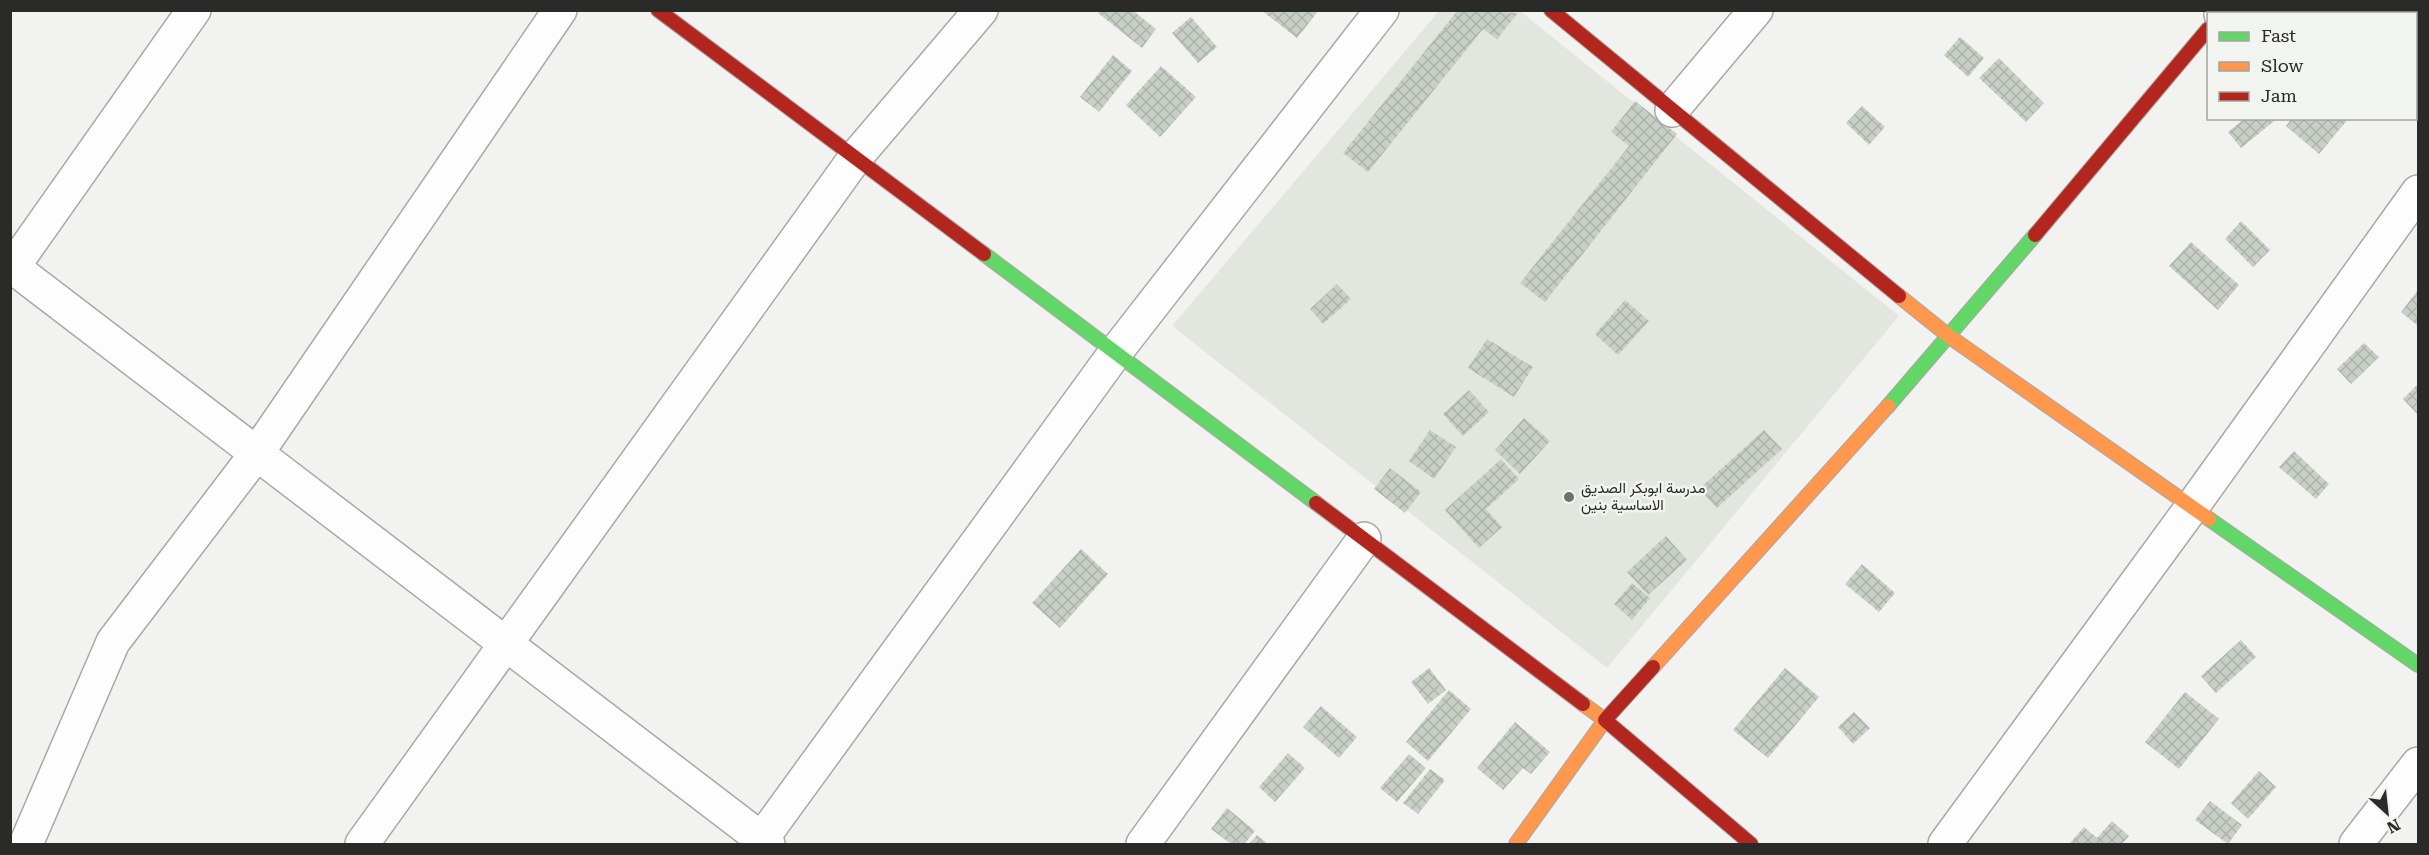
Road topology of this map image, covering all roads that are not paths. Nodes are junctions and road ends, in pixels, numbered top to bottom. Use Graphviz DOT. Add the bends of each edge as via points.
graph roads {
  1 [pos="194,10"];
  2 [pos="560,10"];
  3 [pos="658,10"];
  4 [pos="981,10"];
  5 [pos="1382,10"];
  6 [pos="1551,10"];
  7 [pos="1756,10"];
  8 [pos="2207,29"];
  9 [pos="1672,110"];
  10 [pos="855,158"];
  11 [pos="2418,192"];
  12 [pos="12,267"];
  13 [pos="1950,337"];
  14 [pos="1115,353"];
  15 [pos="257,453"];
  16 [pos="2192,507"];
  17 [pos="1364,539"];
  18 [pos="505,644"];
  19 [pos="2418,665"];
  20 [pos="1605,720"];
  21 [pos="2418,764"];
  22 [pos="762,843"];
  23 [pos="26,844"];
  24 [pos="362,844"];
  25 [pos="1143,844"];
  26 [pos="1516,844"];
  27 [pos="1751,844"];
  28 [pos="1945,844"];
  29 [pos="2356,844"];
  1 -- 12 [label="street"];
  2 -- 15 [label="street"];
  3 -- 10 [label="street"];
  4 -- 10 [label="street"];
  5 -- 14 [label="street"];
  6 -- 9 [label="street"];
  7 -- 9 [label="street"];
  8 -- 13 [label="street"];
  9 -- 13 [label="street"];
  10 -- 14 [label="street"];
  10 -- 18 [label="street"];
  11 -- 16 [label="street"];
  12 -- 15 [label="street"];
  13 -- 16 [label="street"];
  13 -- 20 [label="street"];
  14 -- 17 [label="street"];
  14 -- 22 [label="street"];
  15 -- 18 [label="street"];
  15 -- 23 [label="street" via="113,642"];
  16 -- 19 [label="street"];
  16 -- 28 [label="street"];
  17 -- 20 [label="street"];
  17 -- 25 [label="street"];
  18 -- 22 [label="street"];
  18 -- 24 [label="street"];
  20 -- 26 [label="street"];
  20 -- 27 [label="street"];
  21 -- 29 [label="street"];
}
